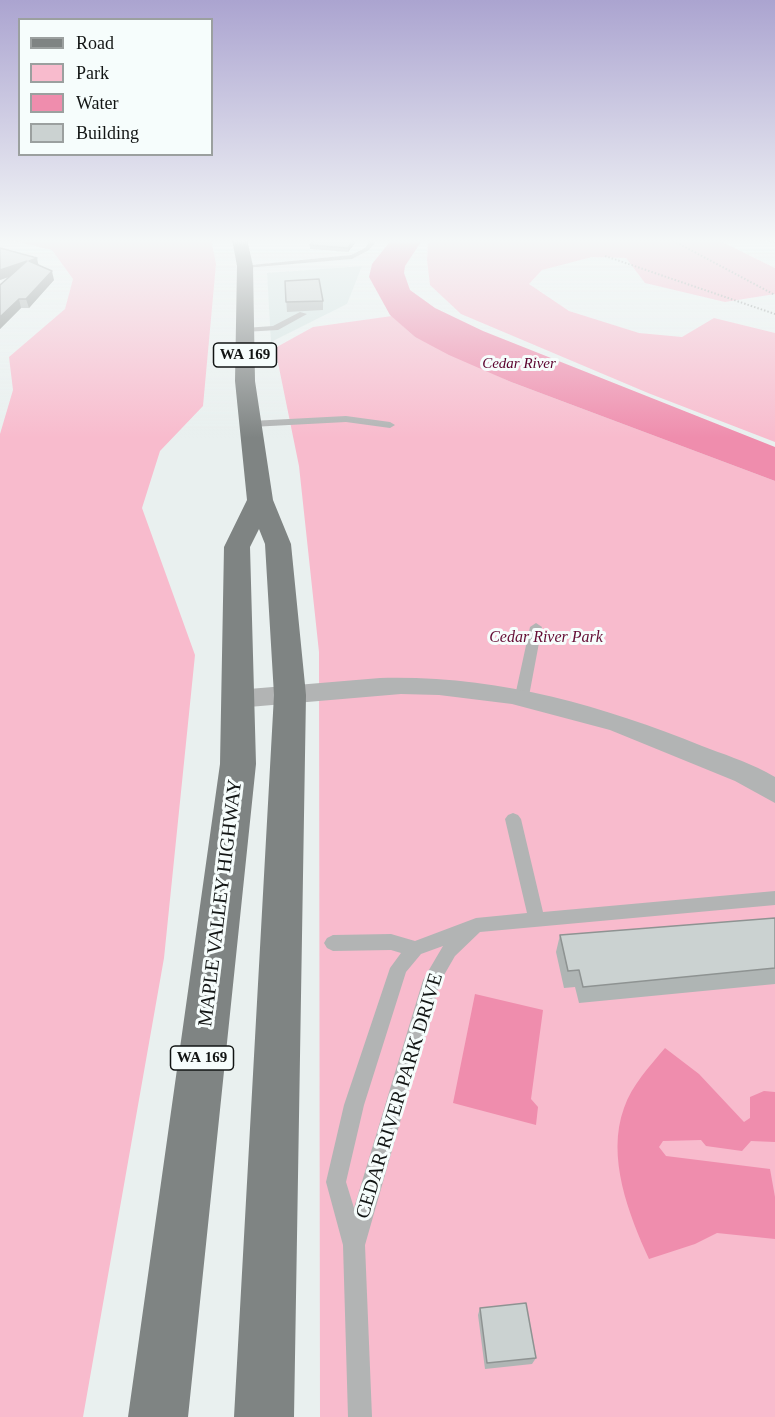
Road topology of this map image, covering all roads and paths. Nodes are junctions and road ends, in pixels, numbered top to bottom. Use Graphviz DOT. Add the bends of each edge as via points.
graph roads {
  1 [pos="244,305"];
  2 [pos="749,305"];
  3 [pos="303,314"];
  4 [pos="775,314"];
  5 [pos="244,330"];
  6 [pos="250,424"];
  7 [pos="390,425"];
  8 [pos="260,500"];
  9 [pos="536,627"];
  10 [pos="290,695"];
  11 [pos="522,696"];
  12 [pos="237,699"];
  13 [pos="775,792"];
  14 [pos="513,819"];
  15 [pos="775,898"];
  16 [pos="536,918"];
  17 [pos="476,924"];
  18 [pos="333,943"];
  19 [pos="415,949"];
  20 [pos="354,1245"];
  21 [pos="158,1417"];
  22 [pos="264,1417"];
  23 [pos="360,1417"];
  1 -- 5 [label="main road, WA 169"];
  2 -- 4 [label="path"];
  3 -- 5 [label="lane" via="275,328"];
  5 -- 6 [label="main road, WA 169"];
  6 -- 7 [label="lane" via="346,419"];
  6 -- 8 [label="main road, WA 169"];
  8 -- 10 [label="main road, WA 169" via="278,544"];
  8 -- 12 [label="main road, MAPLE VALLEY HIGHWAY / WA 169" via="237,547"];
  9 -- 11 [label="lane"];
  10 -- 11 [label="street" via="401,686"];
  10 -- 12 [label="street"];
  10 -- 22 [label="main road, WA 169"];
  11 -- 13 [label="street" via="638,729"];
  12 -- 21 [label="main road, MAPLE VALLEY HIGHWAY / WA 169" via="237,764"];
  14 -- 16 [label="lane"];
  15 -- 16 [label="lane, CEDAR RIVER PARK DRIVE"];
  16 -- 17 [label="lane, CEDAR RIVER PARK DRIVE"];
  17 -- 19 [label="lane, CEDAR RIVER PARK DRIVE"];
  17 -- 20 [label="lane, CEDAR RIVER PARK DRIVE" via="449,951 432,980"];
  18 -- 19 [label="lane" via="391,942"];
  19 -- 20 [label="lane, CEDAR RIVER PARK DRIVE" via="399,968 354,1105 336,1182"];
  20 -- 23 [label="lane, CEDAR RIVER PARK DRIVE"];
}
